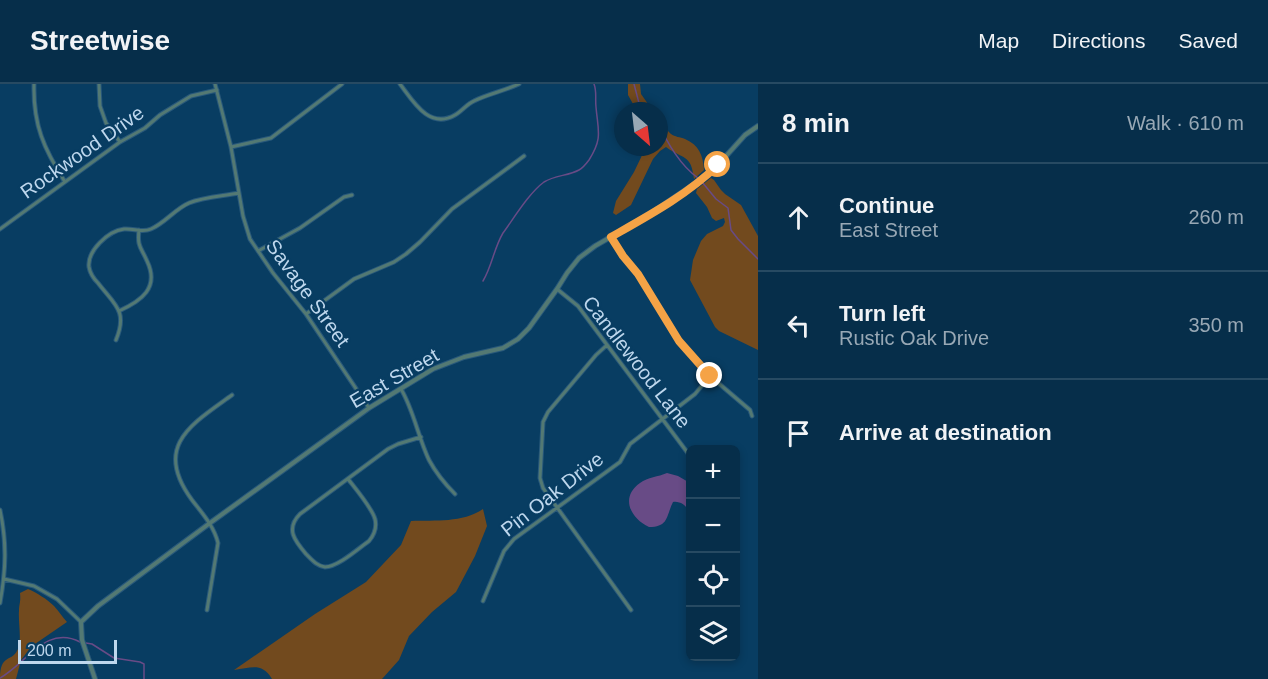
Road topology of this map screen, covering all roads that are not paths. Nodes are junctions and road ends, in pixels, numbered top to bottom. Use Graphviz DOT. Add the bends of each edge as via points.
graph roads {
  1 [pos="34,84"];
  2 [pos="99,84"];
  3 [pos="215,84"];
  4 [pos="342,84"];
  5 [pos="400,84"];
  6 [pos="519,84"];
  7 [pos="217,90"];
  8 [pos="758,126"];
  9 [pos="120,142"];
  10 [pos="231,147"];
  11 [pos="524,156"];
  12 [pos="65,182"];
  13 [pos="239,193"];
  14 [pos="352,195"];
  15 [pos="1,228"];
  16 [pos="139,230"];
  17 [pos="611,237"];
  18 [pos="258,251"];
  19 [pos="557,289"];
  20 [pos="119,310"];
  21 [pos="306,314"];
  22 [pos="116,340"];
  23 [pos="607,345"];
  24 [pos="710,376"];
  25 [pos="401,389"];
  26 [pos="232,395"];
  27 [pos="369,408"];
  28 [pos="752,416"];
  29 [pos="663,419"];
  30 [pos="421,437"];
  31 [pos="686,451"];
  32 [pos="348,479"];
  33 [pos="455,494"];
  34 [pos="557,507"];
  35 [pos="0,510"];
  36 [pos="210,523"];
  37 [pos="4,579"];
  38 [pos="483,601"];
  39 [pos="0,603"];
  40 [pos="207,610"];
  41 [pos="631,610"];
  42 [pos="81,622"];
  43 [pos="95,679"];
  1 -- 12 [label="street" via="39,133"];
  2 -- 9 [label="street" via="106,123"];
  3 -- 7 [label="street, Savage Street"];
  4 -- 10 [label="street" via="272,138"];
  5 -- 6 [label="street" via="422,112 444,118 473,101"];
  7 -- 9 [label="street, Rockwood Drive" via="191,96"];
  7 -- 10 [label="street, Savage Street"];
  8 -- 17 [label="street, East Street" via="705,177"];
  9 -- 12 [label="street, Rockwood Drive"];
  10 -- 13 [label="street, Savage Street"];
  11 -- 21 [label="street" via="452,209 406,254 354,279"];
  12 -- 15 [label="street, Rockwood Drive"];
  13 -- 16 [label="street" via="190,203 155,227"];
  13 -- 18 [label="street, Savage Street" via="250,238"];
  14 -- 18 [label="street"];
  16 -- 20 [label="street" via="138,244 149,264 150,286 141,299"];
  16 -- 20 [label="street" via="118,230 96,246 90,257 93,276"];
  17 -- 19 [label="street, East Street" via="579,258"];
  17 -- 24 [label="street" via="679,341"];
  18 -- 21 [label="street, Savage Street"];
  19 -- 23 [label="street, Candlewood Lane" via="578,306"];
  19 -- 25 [label="street, East Street" via="518,339 503,348 433,369"];
  20 -- 22 [label="street" via="121,326"];
  21 -- 27 [label="street, Savage Street"];
  23 -- 29 [label="street, Candlewood Lane"];
  23 -- 34 [label="street" via="543,422 540,478"];
  24 -- 28 [label="street"];
  24 -- 29 [label="street, Pin Oak Drive" via="695,394"];
  25 -- 27 [label="street, East Street"];
  25 -- 30 [label="street"];
  26 -- 36 [label="street" via="195,422 177,447 179,479"];
  27 -- 36 [label="street, East Street"];
  29 -- 31 [label="street, Candlewood Lane"];
  29 -- 34 [label="street, Pin Oak Drive" via="630,444 620,462"];
  30 -- 32 [label="street" via="393,446"];
  30 -- 33 [label="street" via="439,477"];
  32 -- 32 [label="street" via="300,514 292,529 295,540 320,566 337,563 369,541 375,530 375,519"];
  34 -- 38 [label="street, Pin Oak Drive" via="504,551"];
  34 -- 41 [label="street"];
  35 -- 37 [label="street" via="5,532"];
  36 -- 40 [label="street" via="218,543"];
  36 -- 42 [label="street, East Street"];
  37 -- 39 [label="street"];
  37 -- 42 [label="street" via="34,586 57,599"];
  42 -- 43 [label="street" via="81,640"];
}
